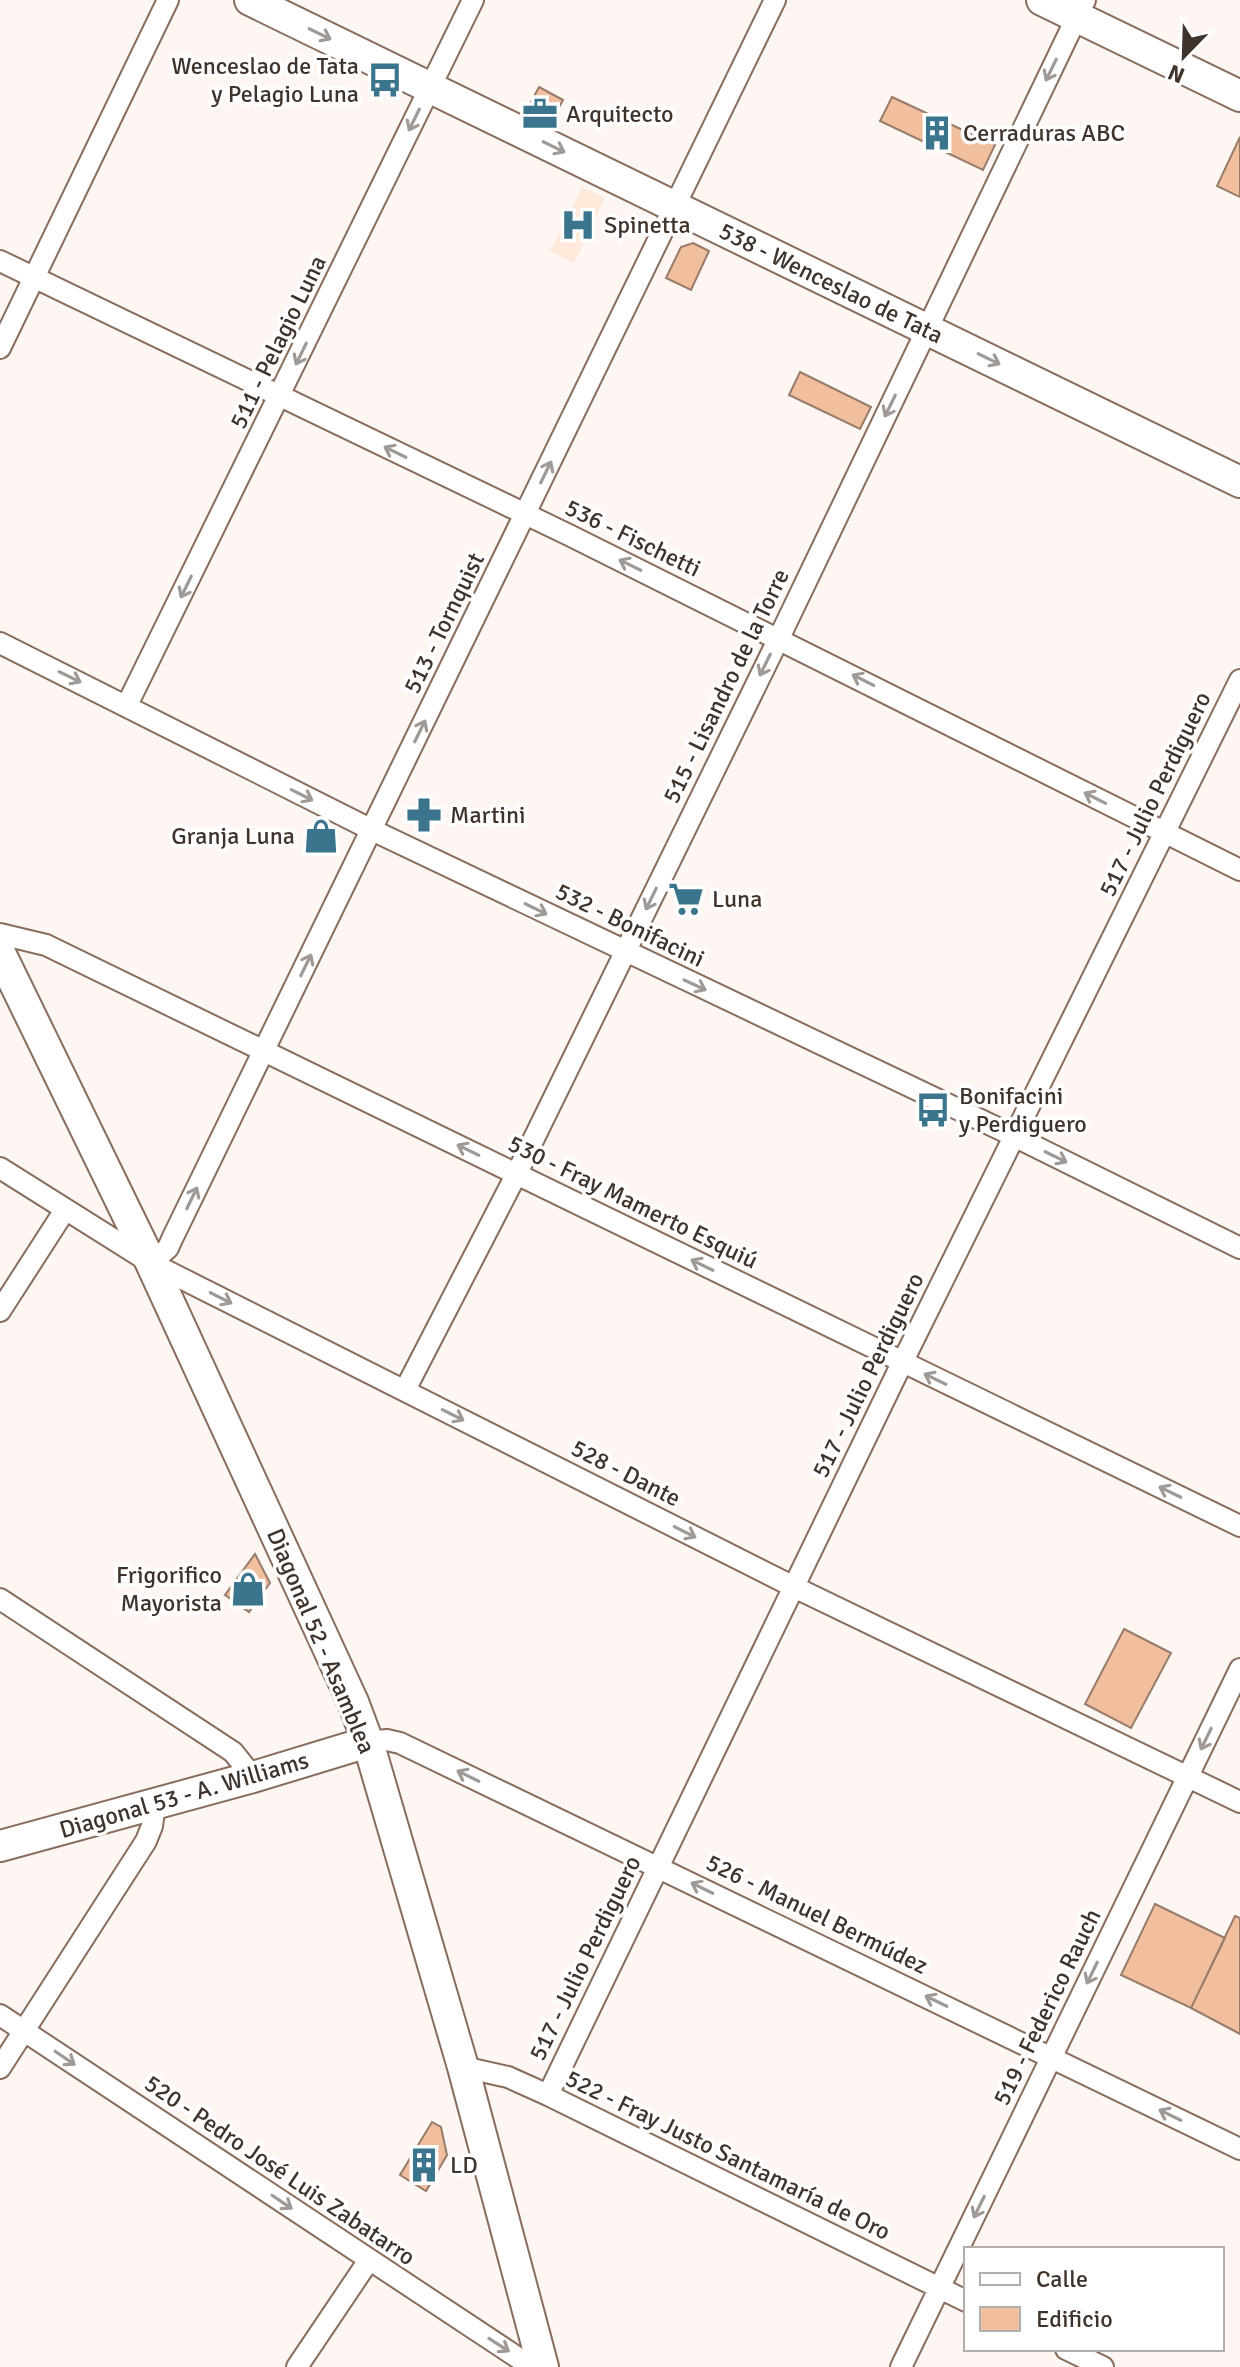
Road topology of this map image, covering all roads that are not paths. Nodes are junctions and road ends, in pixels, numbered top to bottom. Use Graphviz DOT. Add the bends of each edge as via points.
graph roads {
  1 [pos="168,0"];
  2 [pos="250,0"];
  3 [pos="473,0"];
  4 [pos="775,0"];
  5 [pos="1042,0"];
  6 [pos="1080,8"];
  7 [pos="430,87"];
  8 [pos="1240,96"];
  9 [pos="675,206"];
  10 [pos="0,261"];
  11 [pos="34,278"];
  12 [pos="927,329"];
  13 [pos="0,348"];
  14 [pos="280,397"];
  15 [pos="1240,482"];
  16 [pos="525,515"];
  17 [pos="779,638"];
  18 [pos="0,643"];
  19 [pos="1240,680"];
  20 [pos="127,705"];
  21 [pos="372,830"];
  22 [pos="1165,834"];
  23 [pos="1240,870"];
  24 [pos="0,934"];
  25 [pos="625,952"];
  26 [pos="0,953"];
  27 [pos="264,1052"];
  28 [pos="1014,1136"];
  29 [pos="0,1168"];
  30 [pos="517,1173"];
  31 [pos="65,1210"];
  32 [pos="1240,1248"];
  33 [pos="151,1263"];
  34 [pos="0,1311"];
  35 [pos="902,1363"];
  36 [pos="405,1390"];
  37 [pos="1240,1526"];
  38 [pos="794,1587"];
  39 [pos="0,1599"];
  40 [pos="1240,1669"];
  41 [pos="368,1742"];
  42 [pos="253,1777"];
  43 [pos="1187,1777"];
  44 [pos="1240,1802"];
  45 [pos="155,1804"];
  46 [pos="0,1846"];
  47 [pos="659,1867"];
  48 [pos="0,2015"];
  49 [pos="25,2032"];
  50 [pos="1052,2057"];
  51 [pos="463,2067"];
  52 [pos="0,2068"];
  53 [pos="548,2095"];
  54 [pos="1240,2149"];
  55 [pos="369,2260"];
  56 [pos="939,2289"];
  57 [pos="964,2300"];
  58 [pos="1070,2351"];
  59 [pos="297,2367"];
  60 [pos="532,2367"];
  61 [pos="543,2367"];
  62 [pos="901,2367"];
  63 [pos="1103,2367"];
  1 -- 11 [label="street"];
  2 -- 7 [label="street, 538 - Wenceslao de Tata, one-way"];
  3 -- 7 [label="street, 511 - Pelagio Luna"];
  4 -- 9 [label="street, 513 - Tornquist"];
  5 -- 6 [label="street"];
  6 -- 8 [label="street"];
  6 -- 12 [label="street, 515 - Lisandro de la Torre, one-way"];
  7 -- 9 [label="street, 538 - Wenceslao de Tata, one-way"];
  7 -- 14 [label="street, 511 - Pelagio Luna, one-way"];
  9 -- 12 [label="street, 538 - Wenceslao de Tata"];
  16 -- 9 [label="street, 513 - Tornquist, one-way"];
  10 -- 11 [label="street, 536 - Fischetti"];
  11 -- 13 [label="street"];
  11 -- 14 [label="street, 536 - Fischetti"];
  12 -- 15 [label="street, 538 - Wenceslao de Tata, one-way"];
  12 -- 17 [label="street, 515 - Lisandro de la Torre, one-way"];
  16 -- 14 [label="street, 536 - Fischetti, one-way"];
  14 -- 20 [label="street, 511 - Pelagio Luna, one-way"];
  17 -- 16 [label="street, 536 - Fischetti, one-way"];
  21 -- 16 [label="street, 513 - Tornquist, one-way"];
  22 -- 17 [label="street, 536 - Fischetti, one-way"];
  17 -- 25 [label="street, 515 - Lisandro de la Torre, one-way"];
  18 -- 20 [label="street, 532 - Bonifacini, one-way"];
  19 -- 22 [label="street, 517 - Julio Perdiguero"];
  20 -- 21 [label="street, 532 - Bonifacini, one-way"];
  21 -- 25 [label="street, 532 - Bonifacini, one-way"];
  27 -- 21 [label="street, 513 - Tornquist, one-way"];
  22 -- 23 [label="street, 536 - Fischetti"];
  22 -- 28 [label="street, 517 - Julio Perdiguero"];
  24 -- 27 [label="street, 530 - Fray Mamerto Esquiú" via="46,945"];
  25 -- 28 [label="street, 532 - Bonifacini, one-way"];
  25 -- 30 [label="street, 515 - Lisandro de la Torre"];
  26 -- 33 [label="street, Diagonal 52 - Asamblea"];
  30 -- 27 [label="street, 530 - Fray Mamerto Esquiú, one-way"];
  33 -- 27 [label="street, 513 - Tornquist, one-way" via="168,1248"];
  28 -- 32 [label="street, 532 - Bonifacini, one-way"];
  28 -- 35 [label="street, 517 - Julio Perdiguero"];
  29 -- 31 [label="street, 528 - Dante"];
  35 -- 30 [label="street, 530 - Fray Mamerto Esquiú, one-way"];
  30 -- 36 [label="street, 515 - Lisandro de la Torre"];
  31 -- 33 [label="street, 528 - Dante"];
  31 -- 34 [label="street"];
  33 -- 36 [label="street, 528 - Dante, one-way"];
  33 -- 41 [label="street, Diagonal 52 - Asamblea"];
  37 -- 35 [label="street, 530 - Fray Mamerto Esquiú, one-way"];
  35 -- 38 [label="street, 517 - Julio Perdiguero"];
  36 -- 38 [label="street, 528 - Dante, one-way"];
  38 -- 43 [label="street, 528 - Dante"];
  38 -- 47 [label="street, 517 - Julio Perdiguero"];
  39 -- 42 [label="street" via="233,1752"];
  40 -- 43 [label="street, 519 - Federico Rauch, one-way"];
  41 -- 42 [label="street, Diagonal 53 - A. Williams"];
  47 -- 41 [label="street, 526 - Manuel Bermúdez, one-way" via="400,1743"];
  41 -- 51 [label="street, Diagonal 52 - Asamblea"];
  42 -- 45 [label="street, Diagonal 53 - A. Williams"];
  43 -- 44 [label="street, 528 - Dante"];
  43 -- 50 [label="street, 519 - Federico Rauch, one-way"];
  45 -- 46 [label="street, Diagonal 53 - A. Williams"];
  45 -- 49 [label="street" via="146,1841"];
  50 -- 47 [label="street, 526 - Manuel Bermúdez, one-way"];
  47 -- 53 [label="street, 517 - Julio Perdiguero"];
  48 -- 49 [label="street, 520 - Pedro José Luis Zabatarro"];
  49 -- 52 [label="street"];
  49 -- 55 [label="street, 520 - Pedro José Luis Zabatarro, one-way"];
  54 -- 50 [label="street, 526 - Manuel Bermúdez, one-way"];
  50 -- 56 [label="street, 519 - Federico Rauch, one-way"];
  51 -- 53 [label="street, 522 - Fray Justo Santamaría de Oro" via="508,2077"];
  51 -- 61 [label="street, Diagonal 52 - Asamblea"];
  53 -- 56 [label="street, 522 - Fray Justo Santamaría de Oro"];
  55 -- 59 [label="street"];
  55 -- 60 [label="street, 520 - Pedro José Luis Zabatarro, one-way"];
  56 -- 57 [label="street, 522 - Fray Justo Santamaría de Oro"];
  56 -- 62 [label="street, 519 - Federico Rauch"];
  58 -- 63 [label="street"];
}
